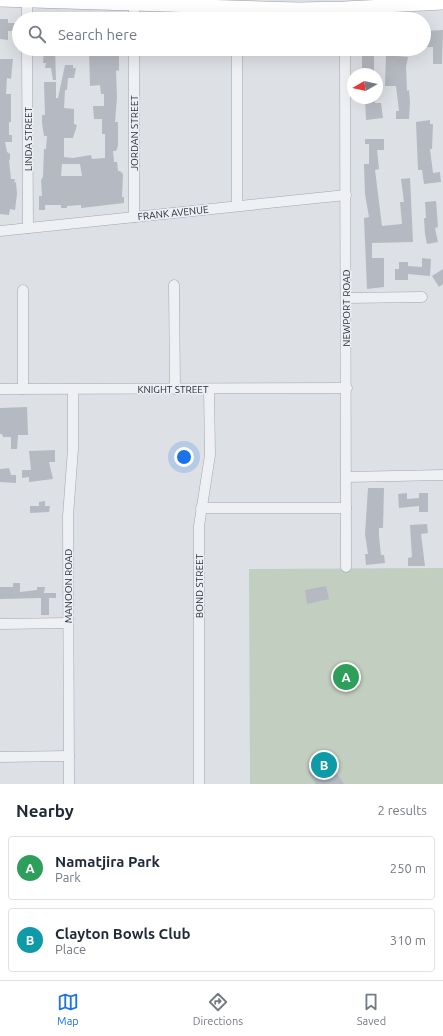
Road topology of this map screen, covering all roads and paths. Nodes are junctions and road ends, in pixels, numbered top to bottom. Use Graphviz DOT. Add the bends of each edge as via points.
graph roads {
  1 [pos="0,0"];
  2 [pos="27,1"];
  3 [pos="42,1"];
  4 [pos="434,2"];
  5 [pos="141,3"];
  6 [pos="319,4"];
  7 [pos="27,12"];
  8 [pos="227,12"];
  9 [pos="246,12"];
  10 [pos="340,12"];
  11 [pos="360,12"];
  12 [pos="27,56"];
  13 [pos="134,56"];
  14 [pos="237,56"];
  15 [pos="345,56"];
  16 [pos="346,195"];
  17 [pos="237,206"];
  18 [pos="134,217"];
  19 [pos="28,228"];
  20 [pos="0,231"];
  21 [pos="174,285"];
  22 [pos="23,290"];
  23 [pos="422,297"];
  24 [pos="346,298"];
  25 [pos="23,388"];
  26 [pos="347,388"];
  27 [pos="0,389"];
  28 [pos="73,389"];
  29 [pos="175,389"];
  30 [pos="209,389"];
  31 [pos="443,475"];
  32 [pos="347,477"];
  33 [pos="201,508"];
  34 [pos="346,508"];
  35 [pos="346,567"];
  36 [pos="68,623"];
  37 [pos="0,624"];
  38 [pos="69,756"];
  39 [pos="0,757"];
  40 [pos="69,784"];
  41 [pos="199,784"];
  1 -- 2 [label="main road"];
  2 -- 3 [label="main road"];
  2 -- 7 [label="street"];
  3 -- 5 [label="main road"];
  4 -- 11 [label="main road"];
  5 -- 8 [label="main road"];
  6 -- 9 [label="main road"];
  6 -- 10 [label="main road"];
  12 -- 19 [label="street, LINDA STREET"];
  13 -- 18 [label="street, JORDAN STREET"];
  14 -- 17 [label="street"];
  15 -- 16 [label="street, NEWPORT ROAD"];
  16 -- 17 [label="street, FRANK AVENUE"];
  16 -- 24 [label="street, NEWPORT ROAD"];
  17 -- 18 [label="street, FRANK AVENUE"];
  18 -- 19 [label="street, FRANK AVENUE"];
  19 -- 20 [label="street, FRANK AVENUE"];
  21 -- 29 [label="street"];
  22 -- 25 [label="street"];
  23 -- 24 [label="street"];
  24 -- 26 [label="street, NEWPORT ROAD"];
  25 -- 27 [label="street, KNIGHT STREET"];
  25 -- 28 [label="street, KNIGHT STREET"];
  26 -- 30 [label="street, KNIGHT STREET"];
  26 -- 32 [label="street, NEWPORT ROAD"];
  28 -- 29 [label="street, KNIGHT STREET"];
  28 -- 36 [label="street, MANOON ROAD" via="73,449 68,516"];
  29 -- 30 [label="street, KNIGHT STREET"];
  30 -- 33 [label="street, BOND STREET" via="210,455"];
  31 -- 32 [label="street"];
  32 -- 34 [label="street, NEWPORT ROAD"];
  33 -- 34 [label="street"];
  33 -- 41 [label="street, BOND STREET"];
  34 -- 35 [label="street, NEWPORT ROAD"];
  36 -- 37 [label="street"];
  36 -- 38 [label="street, MANOON ROAD"];
  38 -- 39 [label="street"];
  38 -- 40 [label="street, MANOON ROAD"];
}
